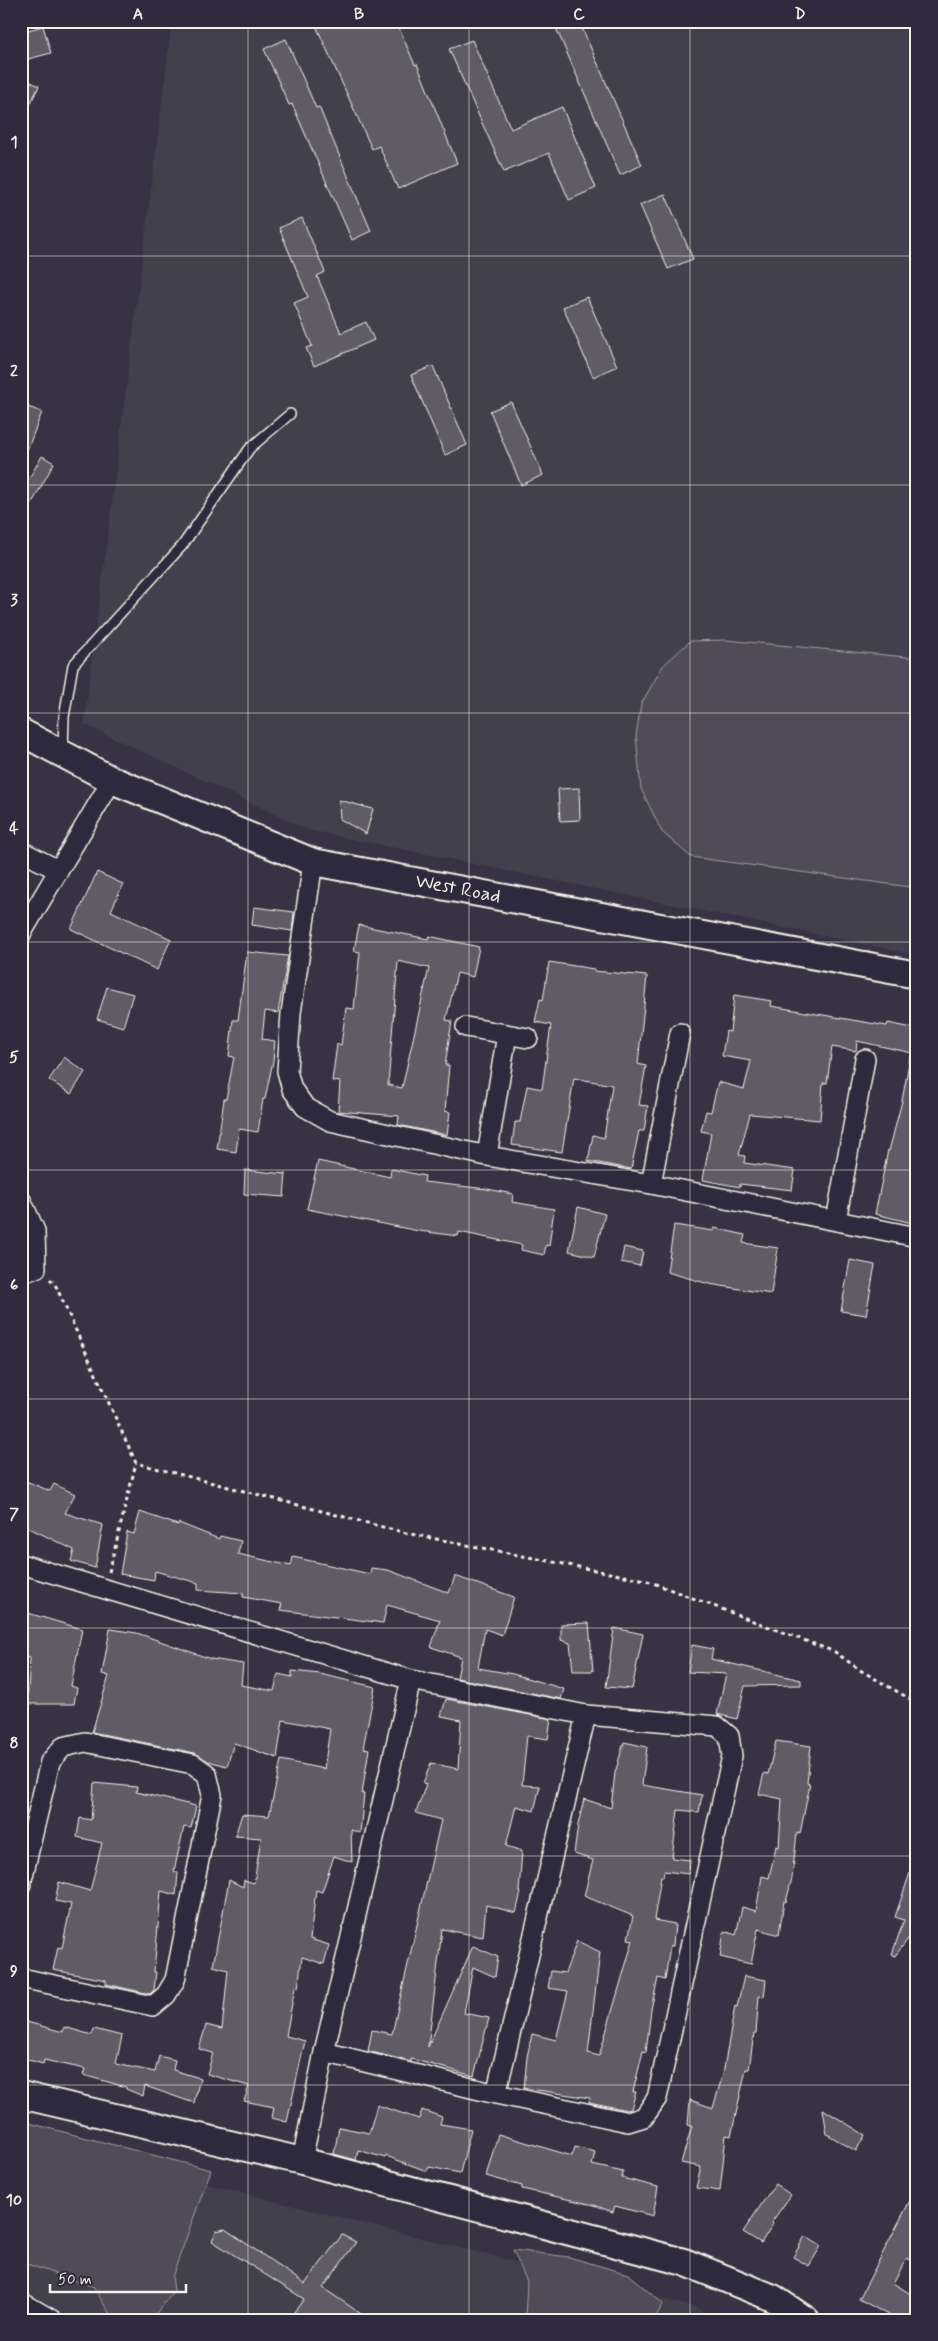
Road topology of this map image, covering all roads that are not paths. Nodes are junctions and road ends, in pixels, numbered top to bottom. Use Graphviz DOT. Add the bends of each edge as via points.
graph roads {
  1 [pos="290,414"];
  2 [pos="21,732"];
  3 [pos="63,753"];
  4 [pos="112,780"];
  5 [pos="21,851"];
  6 [pos="314,862"];
  7 [pos="58,870"];
  8 [pos="21,934"];
  9 [pos="917,975"];
  10 [pos="466,1027"];
  11 [pos="680,1033"];
  12 [pos="507,1034"];
  13 [pos="528,1038"];
  14 [pos="865,1059"];
  15 [pos="487,1156"];
  16 [pos="651,1184"];
  17 [pos="21,1200"];
  18 [pos="836,1221"];
  19 [pos="917,1237"];
  20 [pos="29,1270"];
  21 [pos="21,1564"];
  22 [pos="411,1680"];
  23 [pos="586,1715"];
  24 [pos="21,1884"];
  25 [pos="21,1978"];
  26 [pos="324,2052"];
  27 [pos="496,2094"];
  28 [pos="21,2095"];
  29 [pos="302,2161"];
  30 [pos="21,2302"];
  31 [pos="52,2320"];
  32 [pos="806,2320"];
  1 -- 3 [label="lane" via="250,448 182,546 73,665 64,718"];
  2 -- 3 [label="street, West Road"];
  3 -- 4 [label="street, West Road"];
  4 -- 6 [label="street, West Road"];
  4 -- 7 [label="street"];
  5 -- 7 [label="street"];
  6 -- 9 [label="street, West Road"];
  6 -- 15 [label="street" via="286,1071 292,1089 305,1107 330,1121"];
  7 -- 8 [label="street"];
  10 -- 12 [label="street"];
  11 -- 16 [label="street"];
  12 -- 13 [label="street"];
  12 -- 15 [label="street"];
  14 -- 18 [label="street"];
  15 -- 16 [label="street"];
  16 -- 18 [label="street"];
  17 -- 20 [label="street" via="35,1231"];
  18 -- 19 [label="street"];
  21 -- 22 [label="street"];
  22 -- 23 [label="street"];
  22 -- 26 [label="street"];
  23 -- 27 [label="street"];
  23 -- 27 [label="street" via="717,1726 729,1736 732,1748 657,2098 644,2117 628,2122"];
  24 -- 25 [label="street" via="50,1762 64,1746 85,1742 193,1764 207,1774 212,1795 175,1980 166,1995 153,2006"];
  26 -- 27 [label="street"];
  26 -- 29 [label="street"];
  28 -- 29 [label="street"];
  29 -- 32 [label="street" via="684,2262 773,2298"];
  30 -- 31 [label="street"];
}
